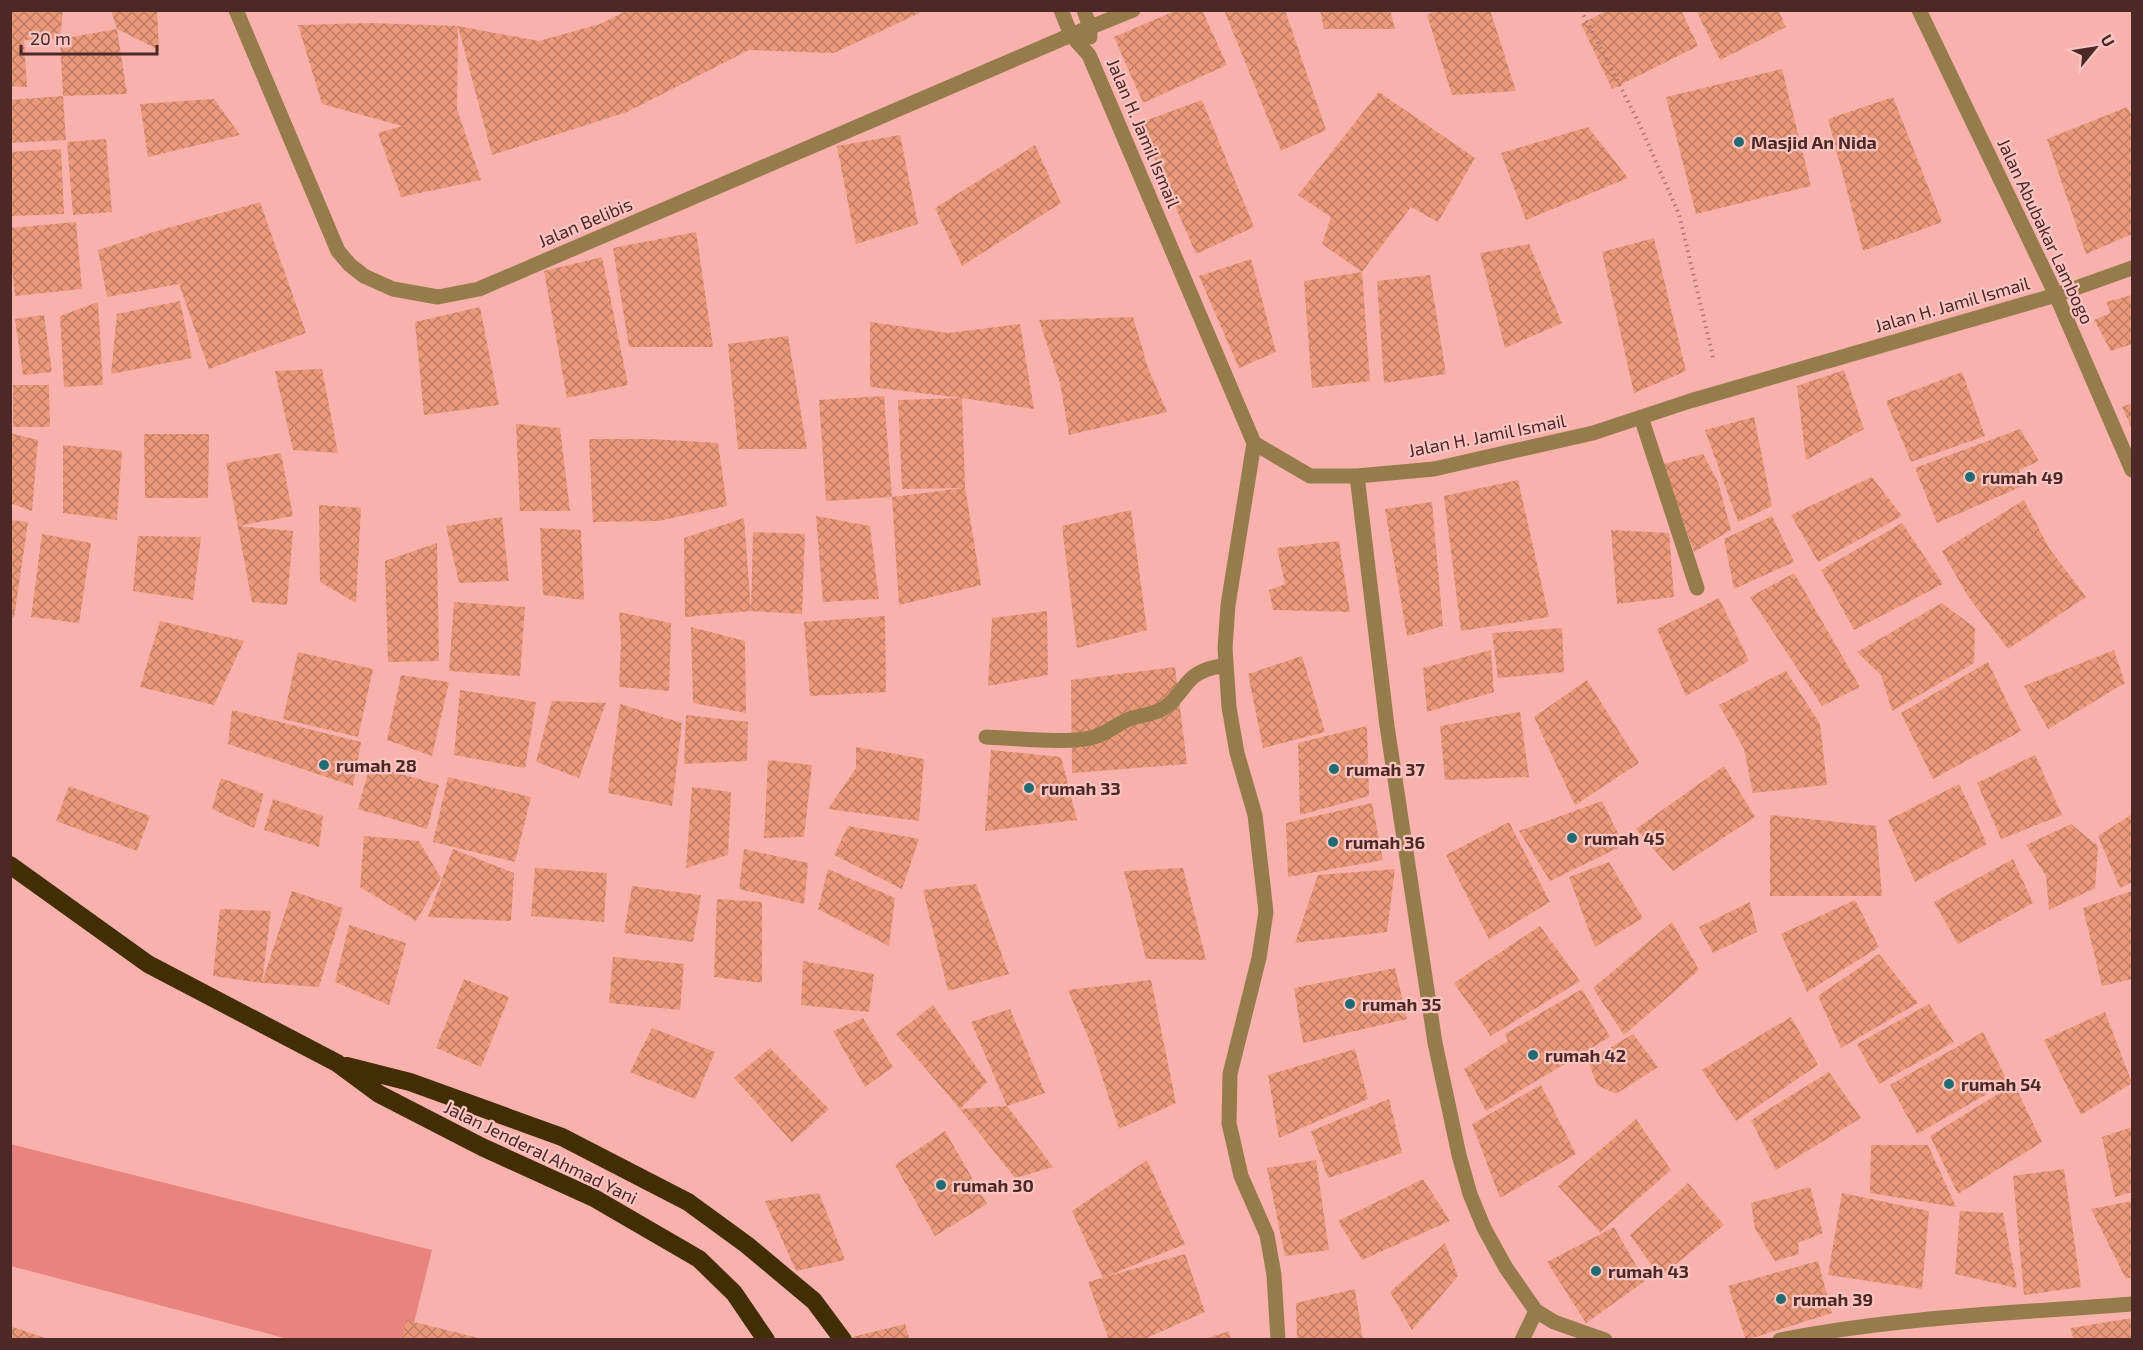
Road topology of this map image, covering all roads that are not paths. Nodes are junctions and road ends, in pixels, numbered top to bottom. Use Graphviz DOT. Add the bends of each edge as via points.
graph roads {
  1 [pos="236,10"];
  2 [pos="1061,10"];
  3 [pos="1084,10"];
  4 [pos="1133,10"];
  5 [pos="1919,10"];
  6 [pos="1090,28"];
  7 [pos="1071,35"];
  8 [pos="1089,55"];
  9 [pos="2133,268"];
  10 [pos="2056,295"];
  11 [pos="1641,417"];
  12 [pos="1254,443"];
  13 [pos="2133,470"];
  14 [pos="1357,476"];
  15 [pos="1697,588"];
  16 [pos="1227,665"];
  17 [pos="986,736"];
  18 [pos="10,865"];
  19 [pos="337,1064"];
  20 [pos="2133,1304"];
  21 [pos="1536,1311"];
  22 [pos="766,1340"];
  23 [pos="843,1340"];
  24 [pos="1278,1340"];
  25 [pos="1522,1340"];
  26 [pos="1605,1340"];
  27 [pos="1780,1340"];
  1 -- 7 [label="street, Jalan Belibis" via="339,251 364,276 393,289 438,297 479,289"];
  2 -- 7 [label="street"];
  3 -- 6 [label="street"];
  4 -- 6 [label="street, Jalan Belibis"];
  5 -- 10 [label="street, Jalan Abubakar Lambogo"];
  6 -- 7 [label="street, Jalan Belibis"];
  6 -- 8 [label="street"];
  7 -- 8 [label="street"];
  8 -- 12 [label="street, Jalan H. Jamil Ismail"];
  9 -- 10 [label="street, Jalan H. Jamil Ismail"];
  10 -- 11 [label="street, Jalan H. Jamil Ismail"];
  10 -- 13 [label="street, Jalan Abubakar Lambogo"];
  11 -- 14 [label="street, Jalan H. Jamil Ismail" via="1593,433 1434,469"];
  11 -- 15 [label="street"];
  12 -- 14 [label="street, Jalan H. Jamil Ismail" via="1310,476"];
  12 -- 16 [label="street" via="1227,605"];
  14 -- 21 [label="street" via="1387,726 1435,1043 1459,1155 1484,1228"];
  16 -- 17 [label="street" via="1209,668 1193,677 1163,708 1134,717 1097,736 1079,740"];
  16 -- 24 [label="street" via="1229,707 1255,815 1266,912 1259,958 1230,1074 1229,1123 1241,1176 1267,1235"];
  18 -- 19 [label="highway, Jalan Jenderal Ahmad Yani" via="148,964"];
  19 -- 22 [label="highway, Jalan Jenderal Ahmad Yani" via="379,1094 594,1198 699,1260 734,1293"];
  19 -- 23 [label="highway, Jalan Jenderal Ahmad Yani" via="410,1082 562,1137 688,1202 814,1301"];
  20 -- 27 [label="street" via="2015,1311"];
  21 -- 25 [label="street"];
  21 -- 26 [label="street" via="1554,1322"];
}
